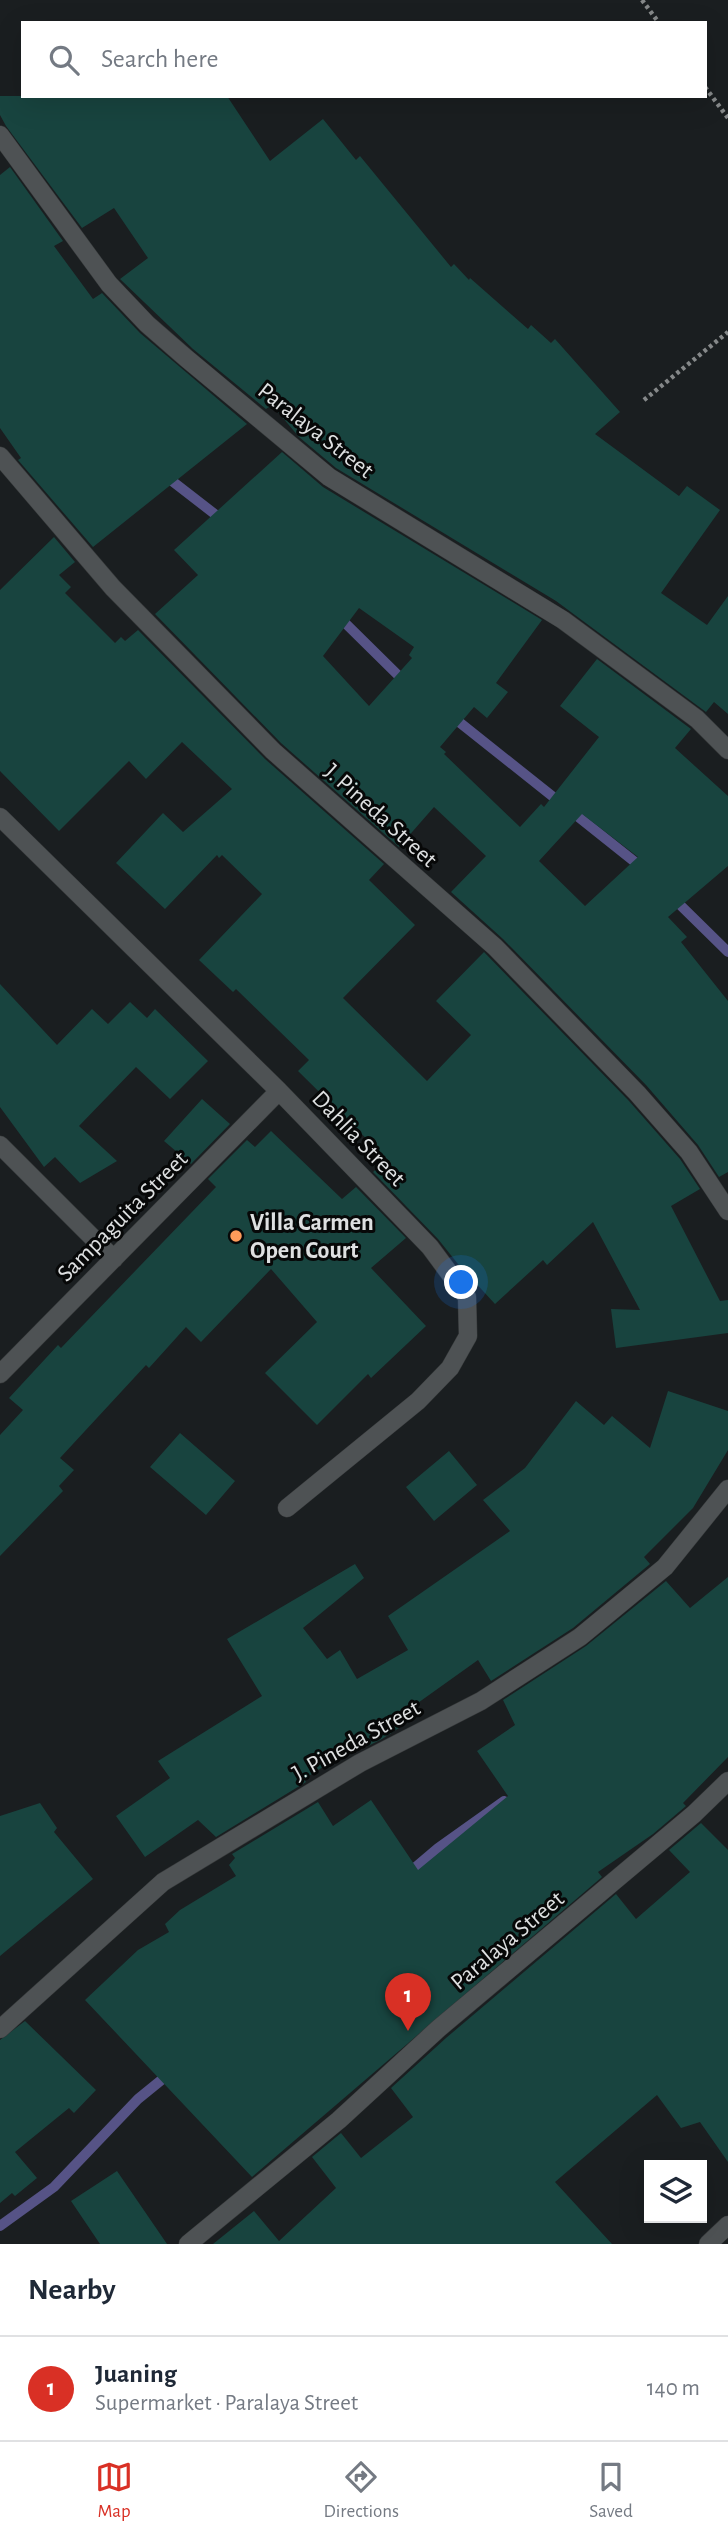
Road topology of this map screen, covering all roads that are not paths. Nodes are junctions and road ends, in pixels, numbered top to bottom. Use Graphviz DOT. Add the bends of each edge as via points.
graph roads {
  1 [pos="0,135"];
  2 [pos="0,456"];
  3 [pos="728,750"];
  4 [pos="0,817"];
  5 [pos="279,1091"];
  6 [pos="0,1145"];
  7 [pos="728,1211"];
  8 [pos="114,1259"];
  9 [pos="0,1374"];
  10 [pos="728,1489"];
  11 [pos="287,1508"];
  12 [pos="728,1781"];
  13 [pos="0,2029"];
  14 [pos="728,2225"];
  15 [pos="188,2244"];
  16 [pos="708,2244"];
  1 -- 3 [label="street, Paralaya Street" via="109,284 147,324 329,477 563,620 697,719"];
  2 -- 7 [label="street, J. Pineda Street" via="113,588 273,751 495,947 637,1093 690,1152"];
  4 -- 5 [label="street, Dahlia Street"];
  5 -- 8 [label="street, Sampaguita Street"];
  5 -- 11 [label="street, Dahlia Street" via="430,1247 467,1297 468,1336 450,1368 418,1401"];
  6 -- 8 [label="street"];
  8 -- 9 [label="street, Sampaguita Street"];
  10 -- 13 [label="street, J. Pineda Street" via="665,1567 580,1637 481,1700 360,1763 163,1882"];
  12 -- 15 [label="street, Paralaya Street" via="438,2029 339,2120"];
  14 -- 16 [label="street"];
}
